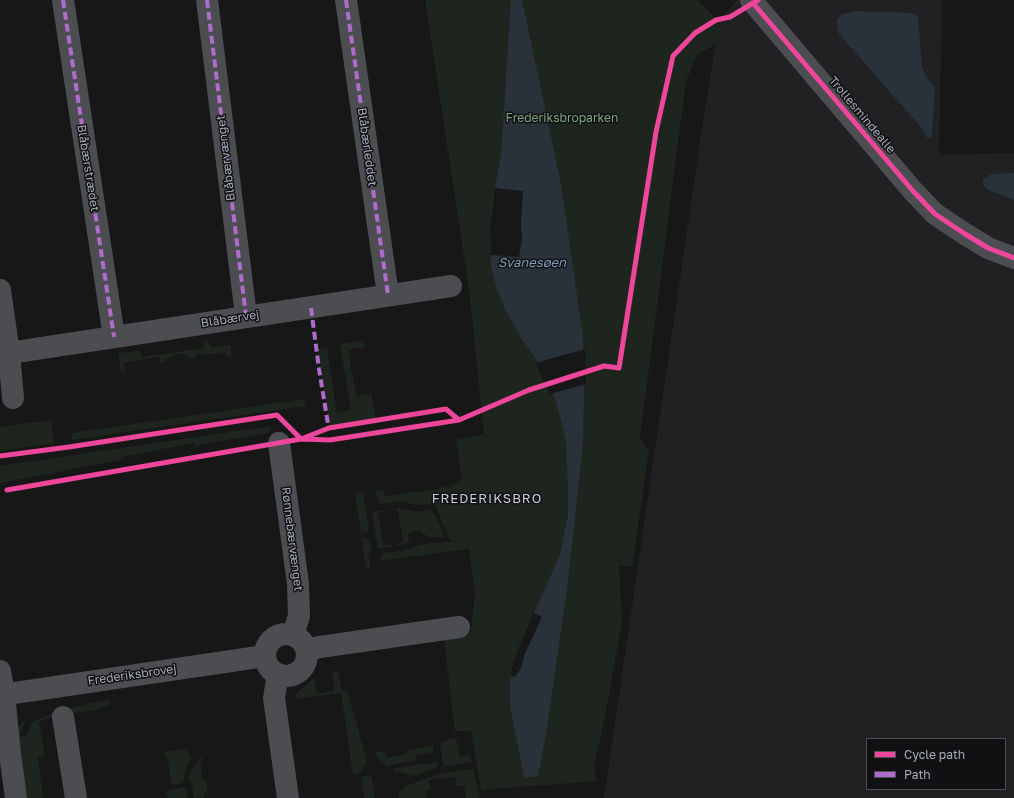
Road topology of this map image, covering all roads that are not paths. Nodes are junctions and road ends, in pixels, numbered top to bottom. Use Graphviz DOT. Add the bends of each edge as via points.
graph roads {
  1 [pos="62,0"];
  2 [pos="207,0"];
  3 [pos="346,0"];
  4 [pos="751,0"];
  5 [pos="1014,258"];
  6 [pos="451,286"];
  7 [pos="0,290"];
  8 [pos="388,295"];
  9 [pos="246,316"];
  10 [pos="114,337"];
  11 [pos="9,353"];
  12 [pos="13,398"];
  13 [pos="279,443"];
  14 [pos="459,627"];
  15 [pos="300,643"];
  16 [pos="265,656"];
  17 [pos="0,670"];
  18 [pos="278,674"];
  19 [pos="2,694"];
  20 [pos="63,717"];
  21 [pos="16,798"];
  22 [pos="76,798"];
  23 [pos="288,798"];
  1 -- 10 [label="street, Blåbærstrædet"];
  2 -- 9 [label="street, Blåbærvænget"];
  3 -- 8 [label="street, Blåbærleddet"];
  4 -- 5 [label="street, Trollesmindealle" via="935,214 988,248"];
  6 -- 8 [label="street, Blåbærvej"];
  7 -- 11 [label="street"];
  8 -- 9 [label="street, Blåbærvej"];
  9 -- 10 [label="street, Blåbærvej"];
  10 -- 11 [label="street, Blåbærvej"];
  11 -- 12 [label="street"];
  13 -- 15 [label="street, Rønnebærvænget" via="298,584"];
  14 -- 15 [label="street" via="327,646"];
  15 -- 16 [label="street" via="286,634 280,635 266,646"];
  15 -- 18 [label="street" via="306,661 301,669 288,676"];
  16 -- 18 [label="street" via="268,666"];
  16 -- 19 [label="street, Frederiksbrovej"];
  17 -- 19 [label="street"];
  18 -- 23 [label="street" via="274,698"];
  19 -- 21 [label="street"];
  20 -- 22 [label="street"];
}
